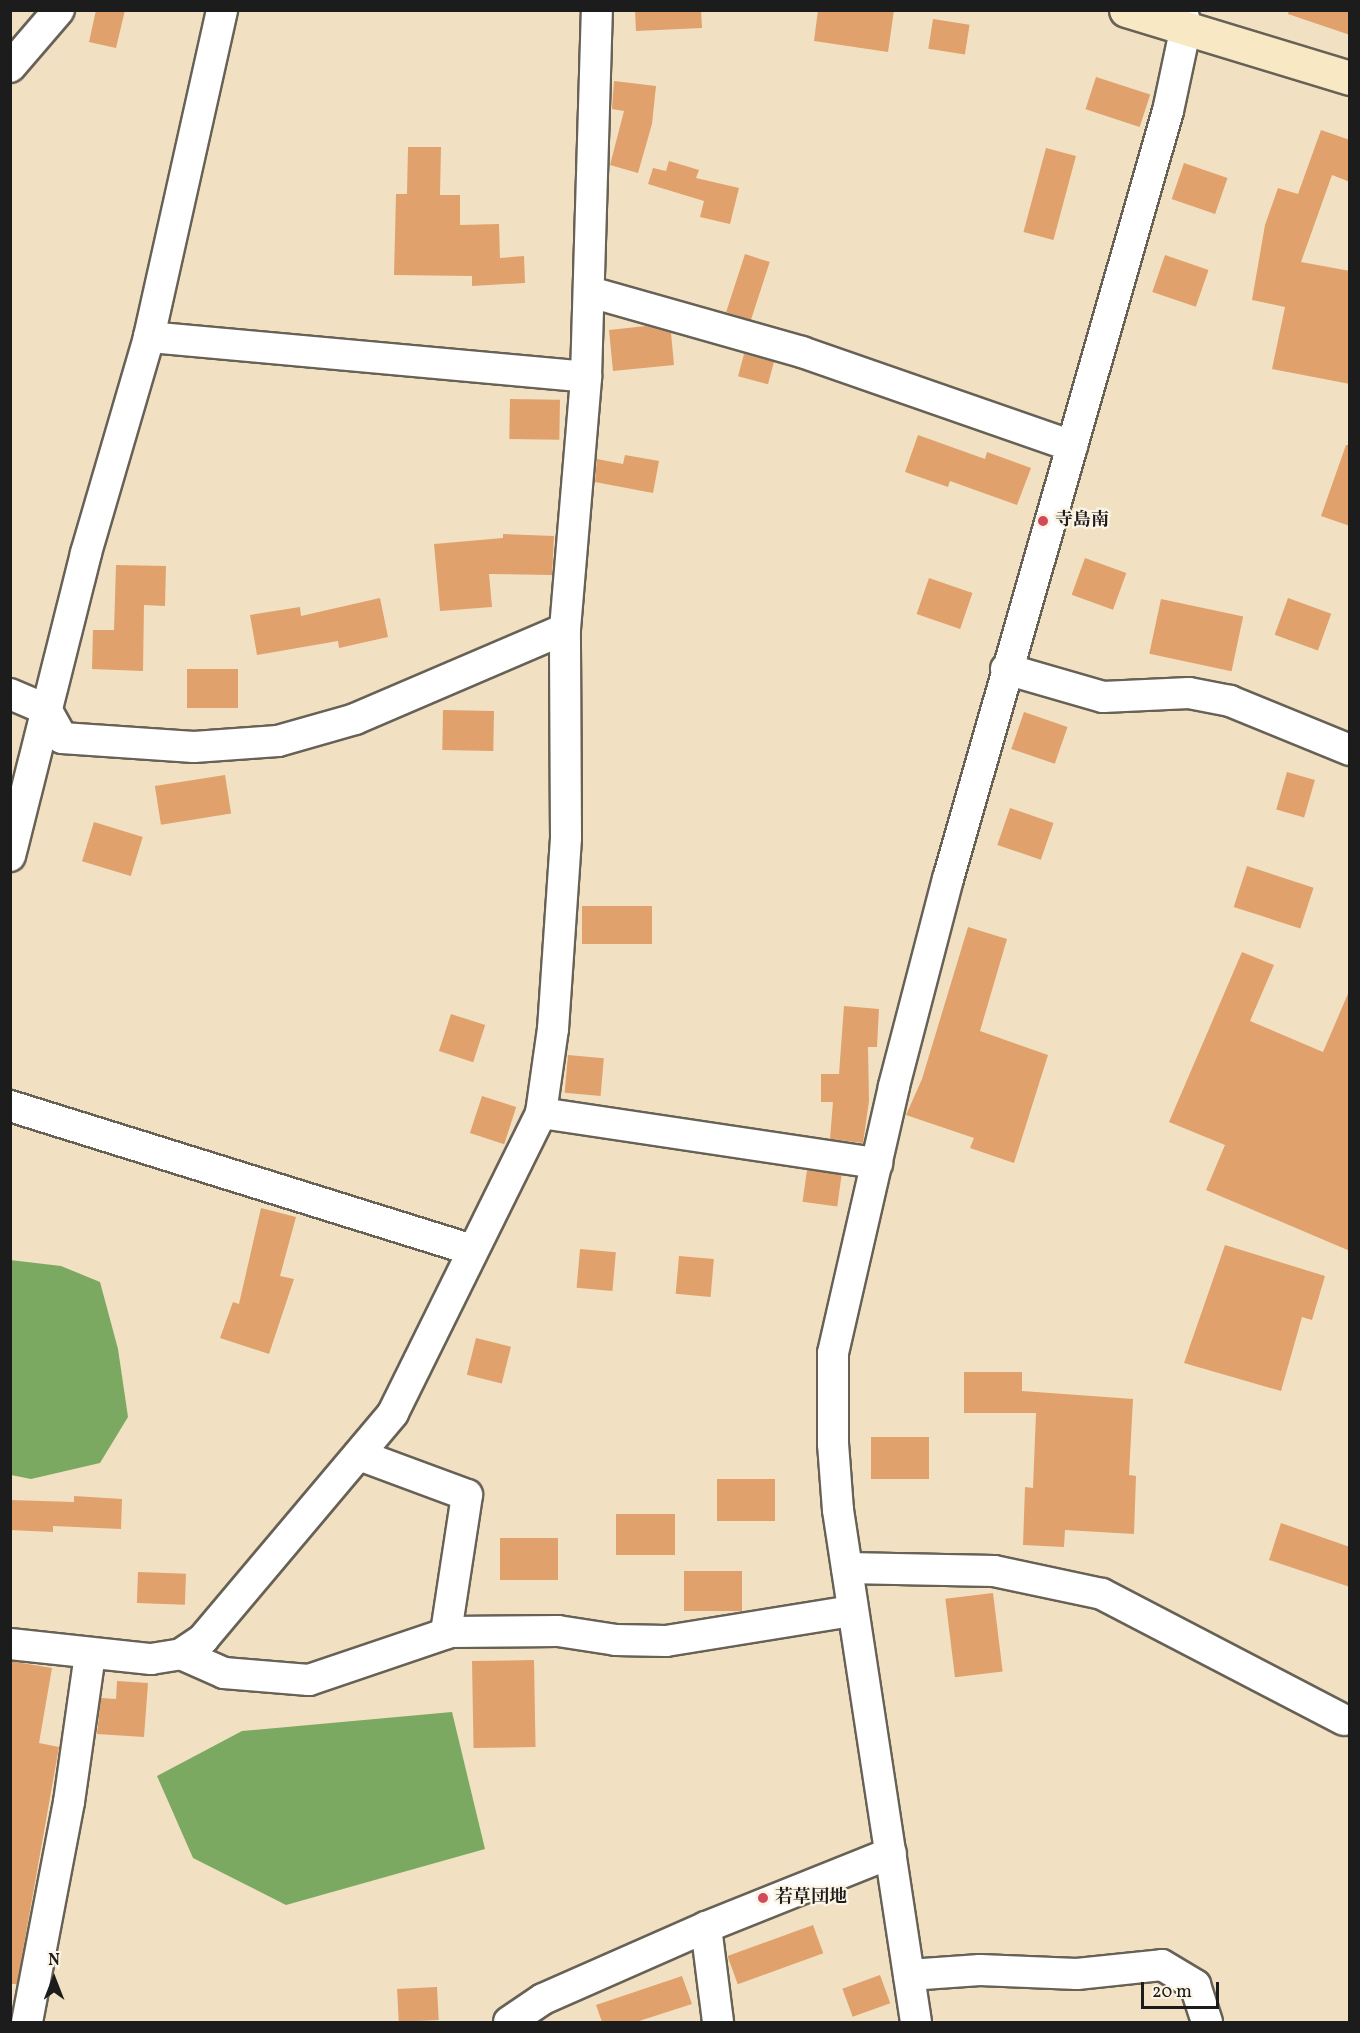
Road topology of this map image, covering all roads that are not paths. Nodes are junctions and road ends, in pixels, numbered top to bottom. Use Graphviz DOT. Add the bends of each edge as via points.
graph roads {
  1 [pos="59,10"];
  2 [pos="222,10"];
  3 [pos="597,10"];
  4 [pos="1126,10"];
  5 [pos="1184,18"];
  6 [pos="10,67"];
  7 [pos="1350,78"];
  8 [pos="590,292"];
  9 [pos="149,337"];
  10 [pos="586,377"];
  11 [pos="1072,446"];
  12 [pos="565,629"];
  13 [pos="1006,669"];
  14 [pos="10,694"];
  15 [pos="46,709"];
  16 [pos="1350,750"];
  17 [pos="10,856"];
  18 [pos="10,1106"];
  19 [pos="541,1113"];
  20 [pos="877,1163"];
  21 [pos="471,1250"];
  22 [pos="359,1455"];
  23 [pos="847,1568"];
  24 [pos="852,1611"];
  25 [pos="446,1633"];
  26 [pos="10,1644"];
  27 [pos="181,1654"];
  28 [pos="90,1655"];
  29 [pos="1344,1720"];
  30 [pos="891,1853"];
  31 [pos="706,1927"];
  32 [pos="909,1975"];
  33 [pos="27,2022"];
  34 [pos="510,2022"];
  35 [pos="718,2022"];
  36 [pos="915,2022"];
  37 [pos="1207,2022"];
  1 -- 6 [label="street"];
  2 -- 9 [label="street"];
  3 -- 8 [label="street"];
  4 -- 5 [label="main road"];
  5 -- 7 [label="main road"];
  5 -- 11 [label="street" via="1140,214"];
  8 -- 10 [label="street"];
  8 -- 11 [label="street" via="802,352"];
  9 -- 10 [label="street"];
  9 -- 15 [label="street"];
  10 -- 12 [label="street"];
  11 -- 13 [label="street"];
  12 -- 15 [label="street" via="355,719 278,741 194,747 62,738"];
  12 -- 19 [label="street" via="566,837 553,1029"];
  13 -- 16 [label="street" via="1103,697 1189,693 1230,701"];
  13 -- 20 [label="street"];
  14 -- 15 [label="street"];
  15 -- 17 [label="street"];
  18 -- 21 [label="street"];
  19 -- 20 [label="street"];
  19 -- 21 [label="street" via="532,1139"];
  20 -- 23 [label="street" via="833,1353 833,1444"];
  21 -- 22 [label="street" via="393,1413"];
  22 -- 25 [label="street" via="467,1495"];
  22 -- 27 [label="street" via="203,1639"];
  23 -- 24 [label="street"];
  23 -- 29 [label="street" via="994,1571 1102,1594"];
  24 -- 25 [label="street" via="666,1641 616,1640 558,1630"];
  24 -- 30 [label="street"];
  25 -- 27 [label="street" via="309,1680 224,1673"];
  26 -- 28 [label="street"];
  27 -- 28 [label="street" via="151,1659"];
  28 -- 33 [label="street" via="69,1802"];
  30 -- 31 [label="street"];
  30 -- 32 [label="street"];
  31 -- 34 [label="street" via="543,1999"];
  31 -- 35 [label="street"];
  32 -- 36 [label="street"];
  32 -- 37 [label="street" via="980,1970 1077,1974 1162,1965 1195,1985"];
}
